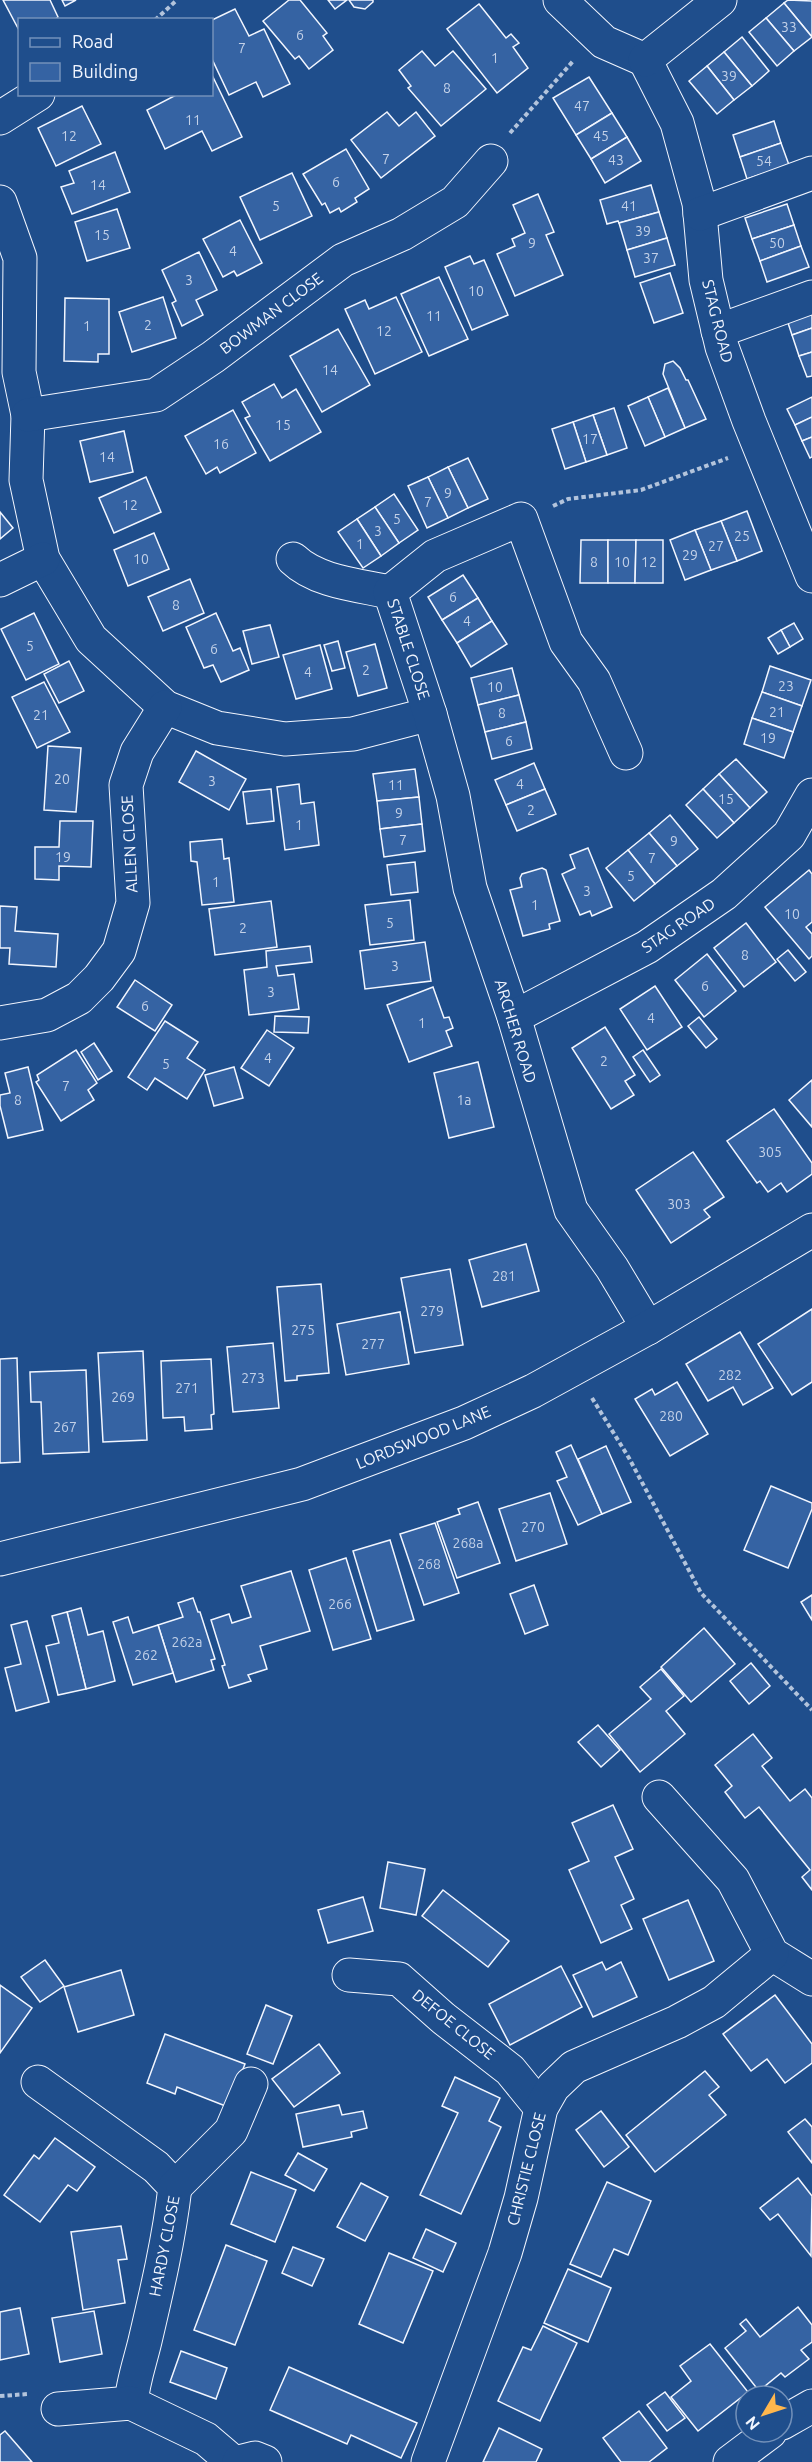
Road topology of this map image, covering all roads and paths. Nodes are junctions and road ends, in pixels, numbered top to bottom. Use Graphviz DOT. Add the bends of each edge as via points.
graph roads {
  1 [pos="177,0"];
  2 [pos="560,0"];
  3 [pos="720,0"];
  4 [pos="157,18"];
  5 [pos="597,35"];
  6 [pos="645,60"];
  7 [pos="35,96"];
  8 [pos="0,118"];
  9 [pos="491,161"];
  10 [pos="812,173"];
  11 [pos="0,202"];
  12 [pos="700,214"];
  13 [pos="812,297"];
  14 [pos="718,331"];
  15 [pos="28,415"];
  16 [pos="758,445"];
  17 [pos="521,519"];
  18 [pos="43,559"];
  19 [pos="293,559"];
  20 [pos="812,576"];
  21 [pos="0,580"];
  22 [pos="390,592"];
  23 [pos="165,707"];
  24 [pos="430,714"];
  25 [pos="626,753"];
  26 [pos="812,795"];
  27 [pos="514,1017"];
  28 [pos="0,1023"];
  29 [pos="812,1230"];
  30 [pos="648,1328"];
  31 [pos="574,1369"];
  32 [pos="0,1559"];
  33 [pos="812,1710"];
  34 [pos="659,1797"];
  35 [pos="772,1954"];
  36 [pos="349,1975"];
  37 [pos="812,1979"];
  38 [pos="38,2082"];
  39 [pos="251,2084"];
  40 [pos="541,2108"];
  41 [pos="175,2187"];
  42 [pos="131,2403"];
  43 [pos="812,2406"];
  44 [pos="58,2409"];
  45 [pos="794,2416"];
  46 [pos="754,2444"];
  47 [pos="233,2462"];
  48 [pos="240,2462"];
  49 [pos="265,2462"];
  50 [pos="428,2462"];
  51 [pos="730,2462"];
  1 -- 4 [label="path"];
  2 -- 5 [label="street"];
  3 -- 6 [label="street"];
  5 -- 6 [label="street"];
  5 -- 9 [label="path" via="497,148"];
  6 -- 12 [label="street, STAG ROAD" via="677,123"];
  7 -- 8 [label="street"];
  9 -- 15 [label="street, BOWMAN CLOSE" via="455,202 402,234 343,260 156,395"];
  10 -- 12 [label="street"];
  11 -- 15 [label="street" via="20,258 19,372"];
  12 -- 14 [label="street, STAG ROAD" via="706,280"];
  13 -- 14 [label="street"];
  14 -- 16 [label="street, STAG ROAD"];
  15 -- 18 [label="street" via="26,480"];
  16 -- 17 [label="path" via="641,490 568,499"];
  16 -- 20 [label="street, STAG ROAD"];
  17 -- 22 [label="street, STABLE CLOSE" via="435,556"];
  17 -- 25 [label="street" via="566,642 594,681"];
  18 -- 21 [label="street"];
  18 -- 23 [label="street" via="91,639"];
  19 -- 22 [label="street" via="302,568 339,582"];
  22 -- 24 [label="street, STABLE CLOSE"];
  23 -- 24 [label="street" via="217,728 285,739 353,734"];
  23 -- 28 [label="street, ALLEN CLOSE" via="137,752 126,785 133,903 119,951 79,998 47,1015"];
  24 -- 27 [label="street, ARCHER ROAD" via="453,796 470,888"];
  26 -- 27 [label="street, STAG ROAD" via="789,835 724,894 648,947"];
  27 -- 30 [label="street, ARCHER ROAD" via="571,1210"];
  29 -- 30 [label="street, LORDSWOOD LANE"];
  30 -- 31 [label="street, LORDSWOOD LANE"];
  31 -- 32 [label="street, LORDSWOOD LANE" via="464,1423 302,1484"];
  31 -- 33 [label="path" via="629,1458 701,1593"];
  34 -- 35 [label="street" via="733,1880"];
  35 -- 37 [label="street"];
  35 -- 40 [label="street, CHRISTIE CLOSE" via="714,2002 574,2067 554,2087"];
  36 -- 40 [label="street, DEFOE CLOSE" via="399,1979 443,2019 510,2070"];
  38 -- 41 [label="street, HARDY CLOSE" via="156,2167"];
  39 -- 41 [label="street" via="231,2131"];
  40 -- 50 [label="street, CHRISTIE CLOSE" via="505,2253"];
  41 -- 42 [label="street, HARDY CLOSE" via="171,2226"];
  42 -- 44 [label="street"];
  42 -- 47 [label="street" via="206,2439"];
  43 -- 45 [label="street"];
  46 -- 51 [label="street"];
  48 -- 49 [label="street" via="255,2458"];
}
